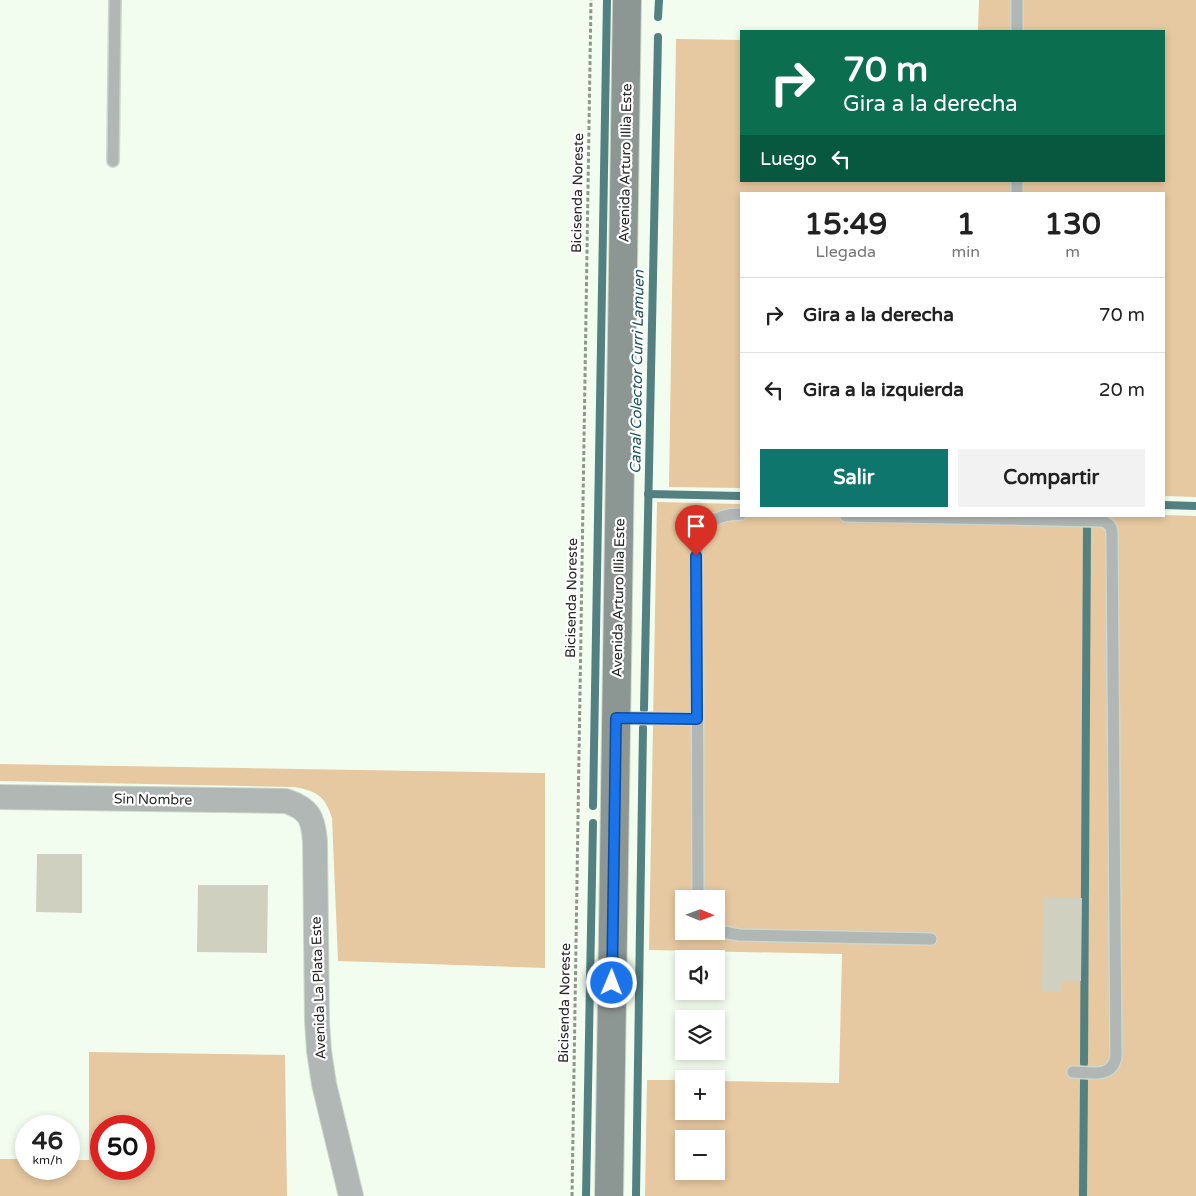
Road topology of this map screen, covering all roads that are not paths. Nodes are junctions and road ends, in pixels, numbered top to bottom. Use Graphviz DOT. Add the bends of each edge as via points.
graph roads {
  1 [pos="116,0"];
  2 [pos="627,0"];
  3 [pos="1017,0"];
  4 [pos="1017,30"];
  5 [pos="113,161"];
  6 [pos="740,514"];
  7 [pos="897,517"];
  8 [pos="616,718"];
  9 [pos="697,719"];
  10 [pos="0,797"];
  11 [pos="304,810"];
  12 [pos="698,890"];
  13 [pos="725,932"];
  14 [pos="931,939"];
  15 [pos="1073,1072"];
  16 [pos="351,1196"];
  17 [pos="609,1196"];
  1 -- 5 [label="lane"];
  2 -- 8 [label="main road, Avenida Arturo Illia Este"];
  3 -- 4 [label="lane"];
  6 -- 9 [label="lane" via="718,517 707,526 698,541"];
  7 -- 15 [label="lane" via="1102,521 1111,526 1116,1056 1108,1071"];
  8 -- 9 [label="lane"];
  8 -- 17 [label="main road, Avenida Arturo Illia Este"];
  9 -- 12 [label="lane"];
  10 -- 11 [label="street, Sin Nombre" via="286,801"];
  11 -- 16 [label="street, Avenida La Plata Este" via="311,818 316,841 319,1051"];
  13 -- 14 [label="lane"];
}
